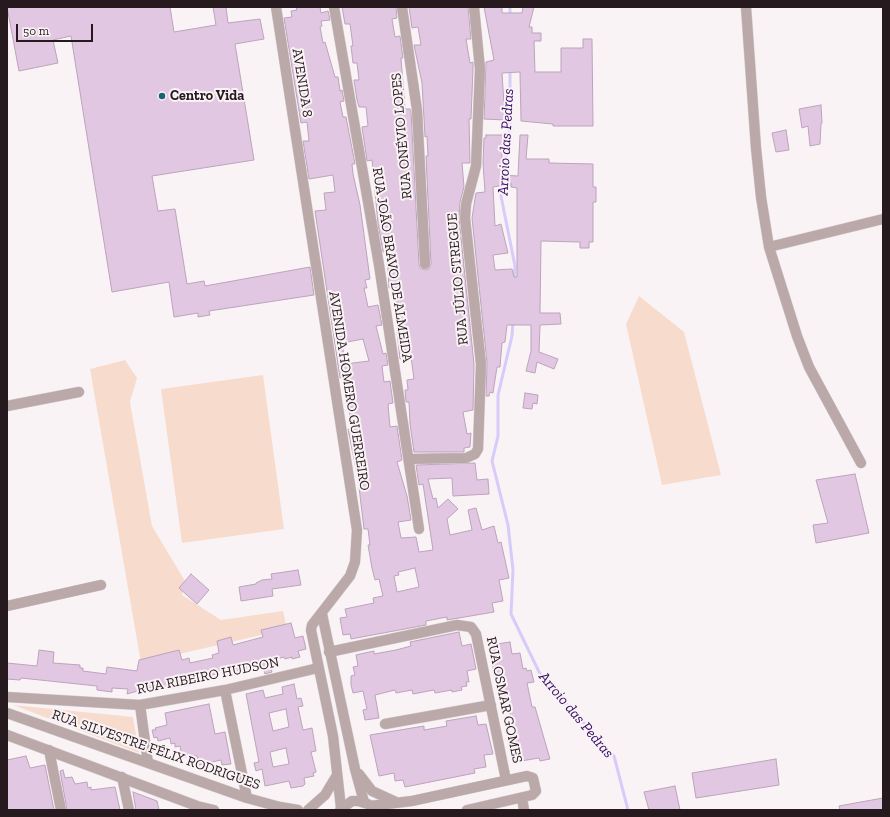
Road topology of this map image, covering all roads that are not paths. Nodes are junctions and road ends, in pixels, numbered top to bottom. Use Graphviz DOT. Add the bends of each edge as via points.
graph roads {
  1 [pos="276,7"];
  2 [pos="334,7"];
  3 [pos="402,7"];
  4 [pos="474,7"];
  5 [pos="746,7"];
  6 [pos="300,163"];
  7 [pos="883,219"];
  8 [pos="769,247"];
  9 [pos="425,264"];
  10 [pos="79,392"];
  11 [pos="7,406"];
  12 [pos="408,459"];
  13 [pos="861,463"];
  14 [pos="419,529"];
  15 [pos="101,585"];
  16 [pos="7,606"];
  17 [pos="322,614"];
  18 [pos="329,652"];
  19 [pos="318,668"];
  20 [pos="225,690"];
  21 [pos="7,697"];
  22 [pos="140,705"];
  23 [pos="491,705"];
  24 [pos="7,713"];
  25 [pos="384,724"];
  26 [pos="7,735"];
  27 [pos="49,750"];
  28 [pos="148,763"];
  29 [pos="355,769"];
  30 [pos="337,774"];
  31 [pos="122,777"];
  32 [pos="506,780"];
  33 [pos="247,798"];
  34 [pos="522,798"];
  35 [pos="396,802"];
  36 [pos="369,806"];
  37 [pos="198,808"];
  38 [pos="340,809"];
  39 [pos="61,810"];
  40 [pos="129,810"];
  41 [pos="214,810"];
  42 [pos="298,810"];
  43 [pos="308,810"];
  44 [pos="467,810"];
  45 [pos="524,810"];
  1 -- 6 [label="street, AVENIDA 8"];
  2 -- 12 [label="street, RUA JOÃO BRAVO DE ALMEIDA" via="379,265"];
  3 -- 9 [label="street, RUA ONÉVIO LOPES" via="417,110"];
  4 -- 12 [label="street, RUA JÚLIO STREGUE" via="480,76 476,166 465,218 481,364 479,444 475,454 466,458"];
  5 -- 8 [label="street" via="757,162"];
  6 -- 17 [label="street, AVENIDA HOMERO GUERREIRO" via="357,530 355,562 350,576"];
  7 -- 8 [label="street"];
  8 -- 13 [label="street" via="809,367"];
  10 -- 11 [label="street"];
  12 -- 14 [label="street, RUA JOÃO BRAVO DE ALMEIDA"];
  15 -- 16 [label="street"];
  17 -- 18 [label="street"];
  17 -- 19 [label="street, AVENIDA HOMERO GUERREIRO" via="312,625 311,630"];
  18 -- 23 [label="street, RUA OSMAR GOMES" via="457,625 470,627 476,634"];
  18 -- 29 [label="street"];
  19 -- 20 [label="street, RUA RIBEIRO HUDSON"];
  19 -- 30 [label="street, AVENIDA HOMERO GUERREIRO" via="333,736"];
  20 -- 22 [label="street, RUA RIBEIRO HUDSON"];
  20 -- 33 [label="street"];
  21 -- 22 [label="street, RUA RIBEIRO HUDSON"];
  22 -- 28 [label="street"];
  23 -- 25 [label="street"];
  23 -- 32 [label="street, RUA OSMAR GOMES"];
  24 -- 28 [label="street, RUA SILVESTRE FÉLIX RODRIGUES"];
  26 -- 27 [label="street"];
  27 -- 31 [label="street"];
  27 -- 39 [label="street"];
  28 -- 33 [label="street, RUA SILVESTRE FÉLIX RODRIGUES"];
  29 -- 35 [label="street" via="372,791"];
  29 -- 36 [label="street"];
  30 -- 38 [label="street, AVENIDA HOMERO GUERREIRO"];
  30 -- 43 [label="street" via="325,794"];
  31 -- 37 [label="street"];
  31 -- 40 [label="street"];
  32 -- 34 [label="street" via="527,776 533,778 535,792 532,796"];
  32 -- 35 [label="street" via="412,801"];
  33 -- 42 [label="street, RUA SILVESTRE FÉLIX RODRIGUES"];
  34 -- 44 [label="street"];
  34 -- 45 [label="street"];
  35 -- 36 [label="street"];
  36 -- 38 [label="street" via="352,801"];
  37 -- 41 [label="street"];
}
